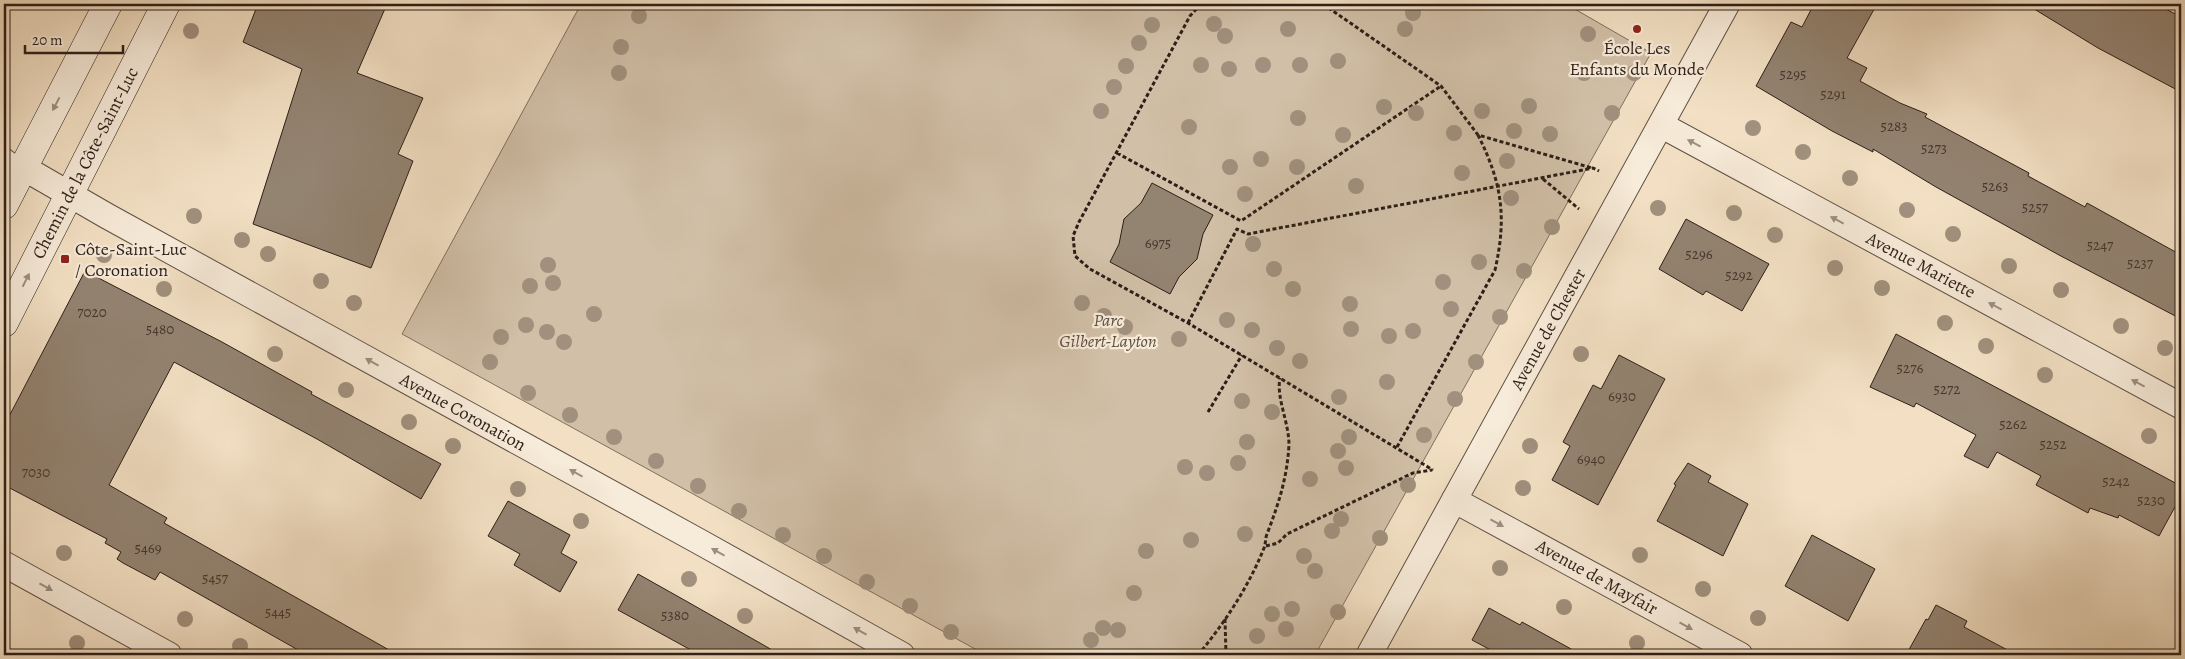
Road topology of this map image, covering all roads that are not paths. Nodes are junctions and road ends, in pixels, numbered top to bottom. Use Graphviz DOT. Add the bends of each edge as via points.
graph roads {
  1 [pos="108,4"];
  2 [pos="166,4"];
  3 [pos="1727,4"];
  4 [pos="1661,125"];
  5 [pos="14,160"];
  6 [pos="70,194"];
  7 [pos="4,205"];
  8 [pos="4,323"];
  9 [pos="2181,406"];
  10 [pos="1454,500"];
  11 [pos="4,564"];
  12 [pos="169,655"];
  13 [pos="902,655"];
  14 [pos="1369,655"];
  15 [pos="1740,655"];
  1 -- 5 [label="main road, one-way"];
  2 -- 6 [label="main road, Chemin de la Côte-Saint-Luc"];
  3 -- 4 [label="street, Avenue de Chester"];
  9 -- 4 [label="street, Avenue Mariette, one-way"];
  4 -- 10 [label="street, Avenue de Chester"];
  5 -- 6 [label="street, Avenue Coronation"];
  5 -- 7 [label="main road"];
  8 -- 6 [label="main road, Chemin de la Côte-Saint-Luc, one-way"];
  13 -- 6 [label="street, Avenue Coronation, one-way"];
  10 -- 14 [label="street, Avenue de Chester"];
  10 -- 15 [label="street, Avenue de Mayfair, one-way"];
  11 -- 12 [label="street, one-way"];
}
